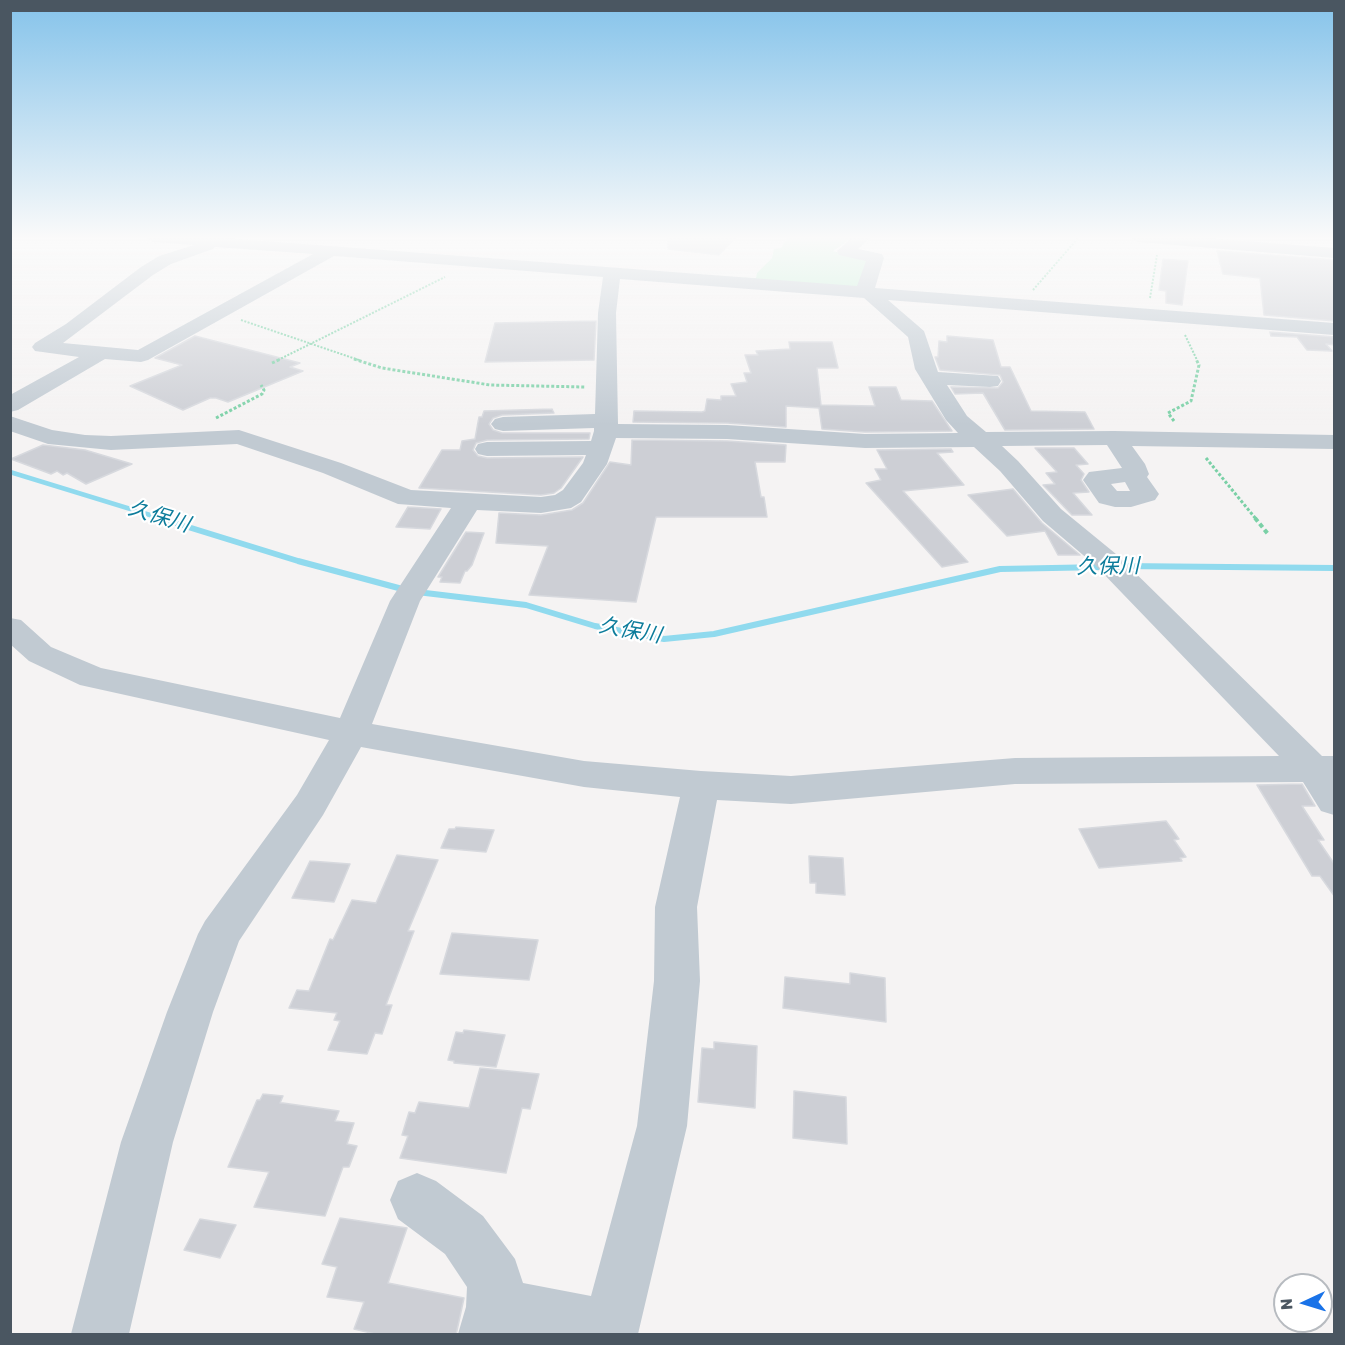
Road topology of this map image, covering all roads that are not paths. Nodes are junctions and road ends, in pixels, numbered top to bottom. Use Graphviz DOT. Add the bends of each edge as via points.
graph roads {
  1 [pos="110,300"];
  2 [pos="244,300"];
  3 [pos="609,300"];
  4 [pos="877,300"];
  5 [pos="972,300"];
  6 [pos="1335,328"];
  7 [pos="102,352"];
  8 [pos="932,378"];
  9 [pos="990,381"];
  10 [pos="10,405"];
  11 [pos="10,423"];
  12 [pos="502,424"];
  13 [pos="604,433"];
  14 [pos="1114,438"];
  15 [pos="979,440"];
  16 [pos="1335,442"];
  17 [pos="487,449"];
  18 [pos="1132,475"];
  19 [pos="468,503"];
  20 [pos="10,627"];
  21 [pos="351,733"];
  22 [pos="1324,769"];
  23 [pos="701,785"];
  24 [pos="1335,801"];
  25 [pos="417,1200"];
  26 [pos="491,1321"];
  27 [pos="99,1335"];
  1 -- 7 [label="street" via="42,346"];
  2 -- 7 [label="street" via="141,356"];
  3 -- 13 [label="street"];
  4 -- 8 [label="street" via="917,336"];
  5 -- 6 [label="street"];
  7 -- 10 [label="street"];
  8 -- 9 [label="street"];
  8 -- 15 [label="street" via="958,420"];
  11 -- 19 [label="street" via="75,442 238,437 332,468 395,495"];
  12 -- 13 [label="street"];
  13 -- 15 [label="street" via="727,432 865,441"];
  13 -- 17 [label="street"];
  13 -- 19 [label="street" via="595,464 572,496 562,502"];
  14 -- 15 [label="street"];
  14 -- 16 [label="street"];
  14 -- 18 [label="street" via="1137,471"];
  15 -- 22 [label="street" via="1009,466 1052,515"];
  19 -- 21 [label="street" via="409,593"];
  20 -- 21 [label="street" via="40,654 92,677"];
  21 -- 23 [label="street" via="584,774"];
  21 -- 27 [label="street" via="310,805 220,934 147,1142"];
  22 -- 23 [label="street" via="1015,771 791,790"];
  22 -- 24 [label="street"];
  23 -- 26 [label="street" via="676,907 677,981 663,1126 611,1329"];
  25 -- 26 [label="street" via="464,1235 495,1279"];
}
